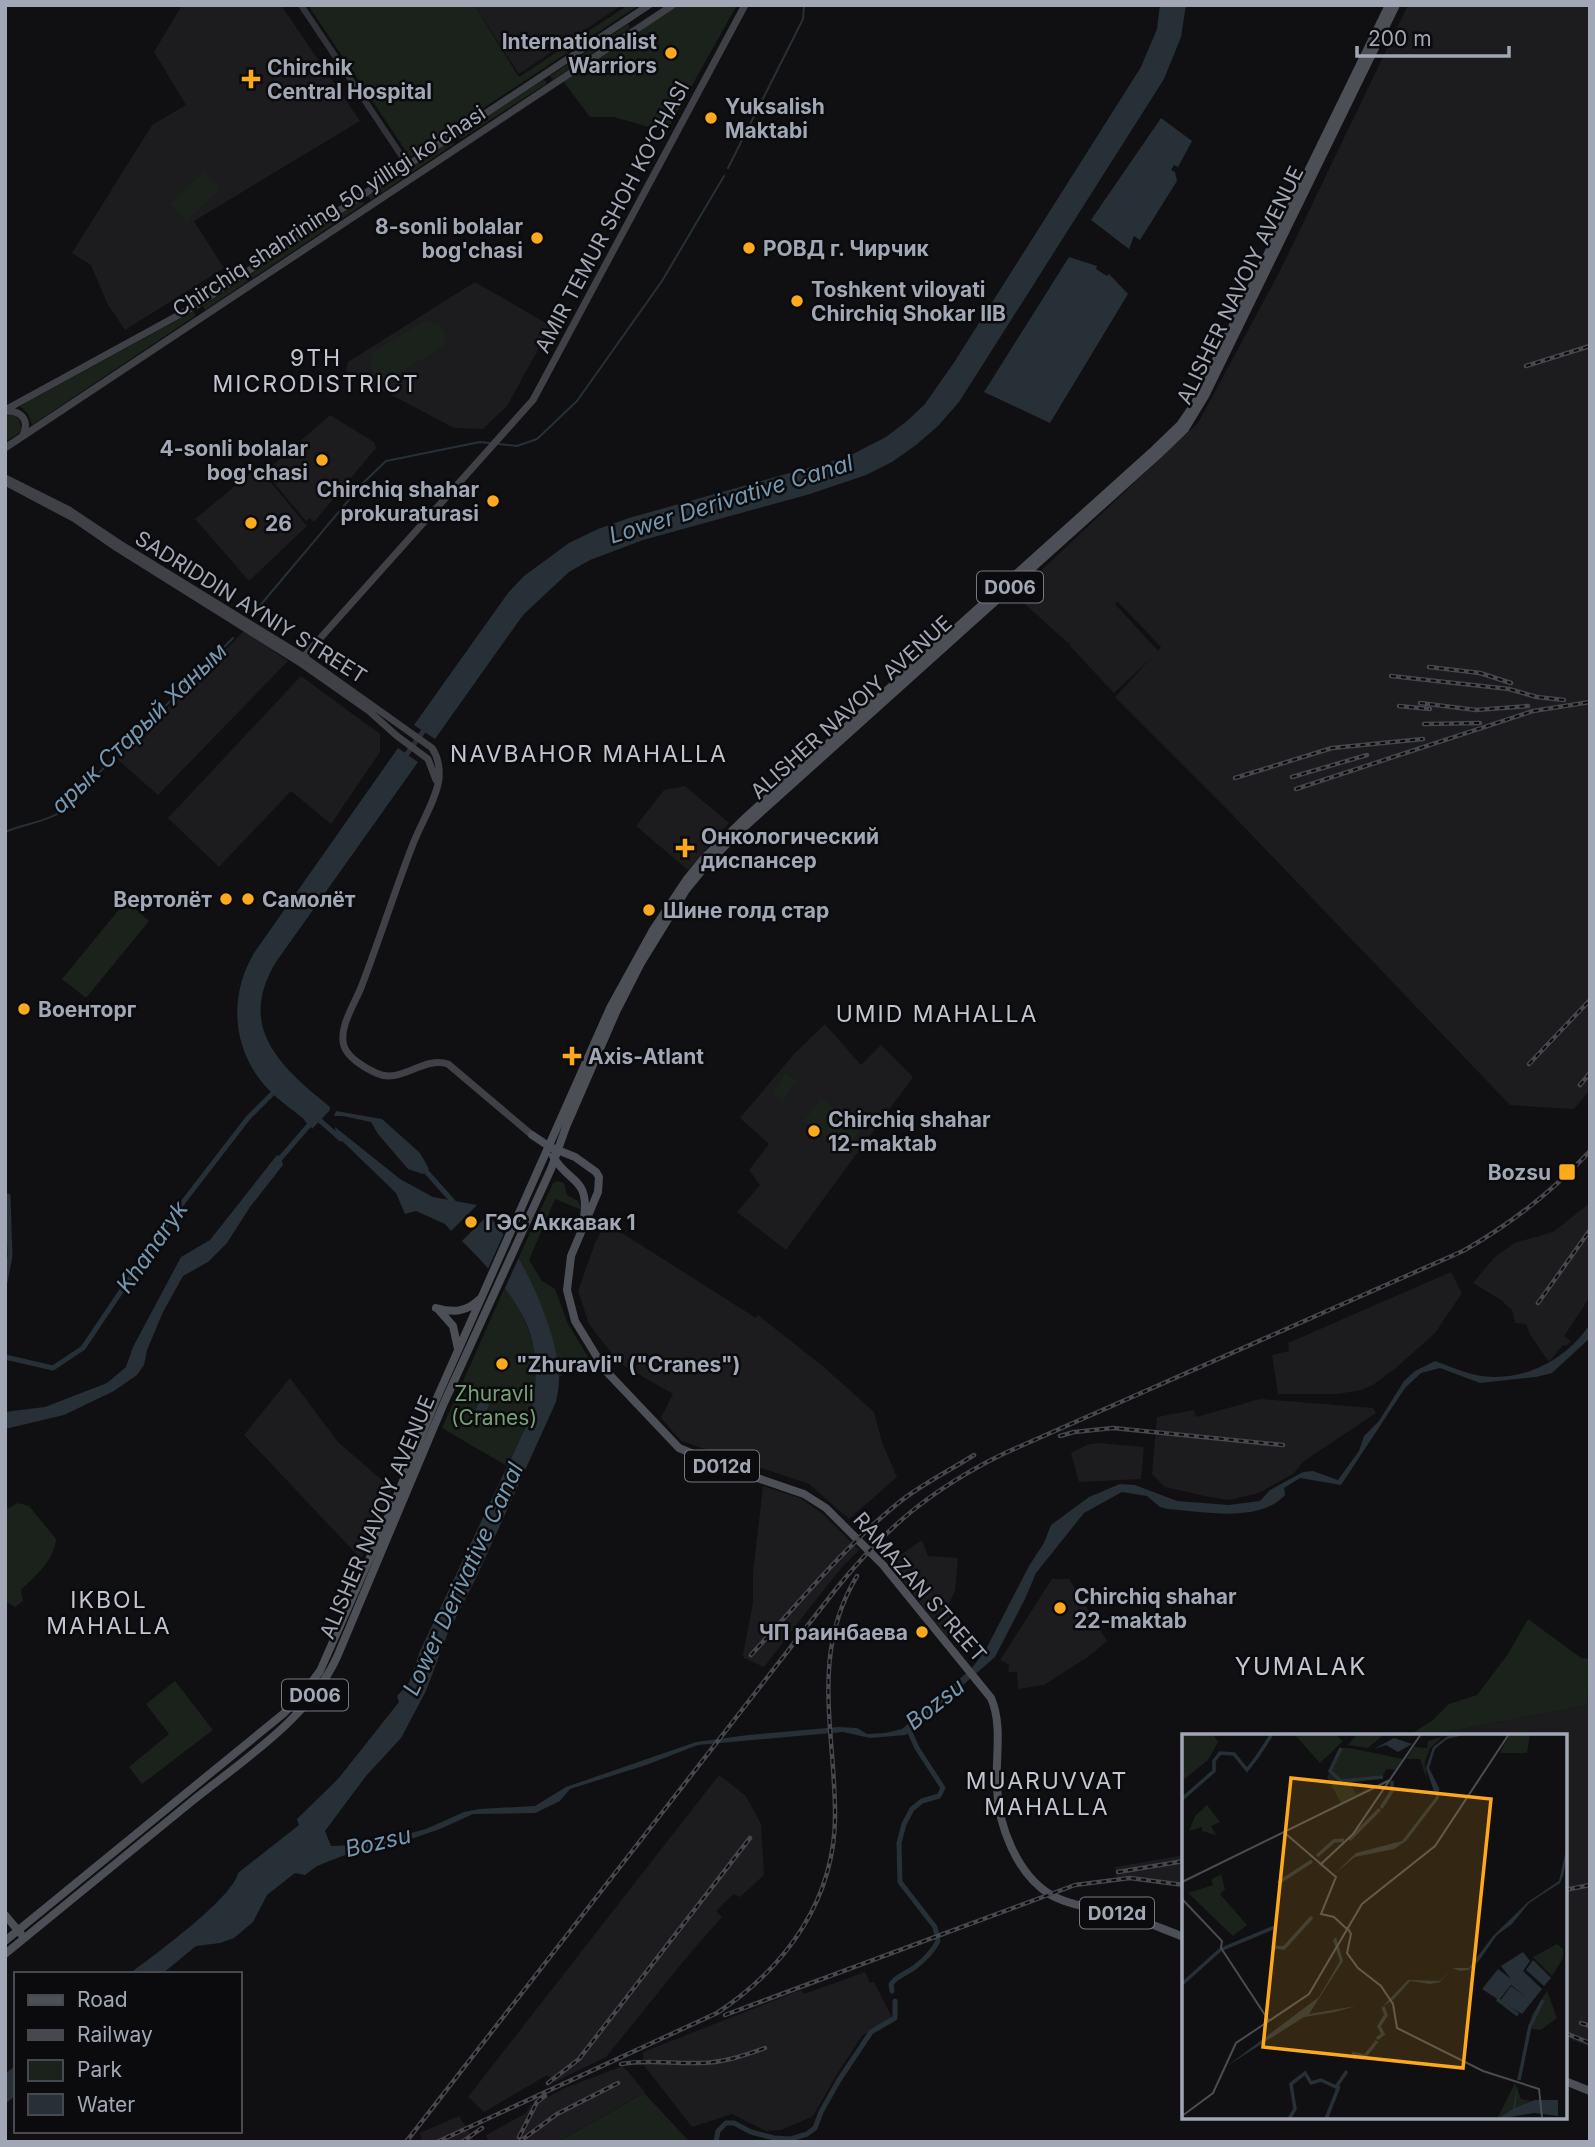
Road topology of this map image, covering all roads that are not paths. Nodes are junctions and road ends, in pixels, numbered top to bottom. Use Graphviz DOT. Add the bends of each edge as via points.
graph roads {
  1 [pos="301,5"];
  2 [pos="649,5"];
  3 [pos="673,5"];
  4 [pos="746,5"];
  5 [pos="1389,5"];
  6 [pos="1396,5"];
  7 [pos="631,17"];
  8 [pos="638,28"];
  9 [pos="545,73"];
  10 [pos="552,84"];
  11 [pos="452,135"];
  12 [pos="460,146"];
  13 [pos="407,164"];
  14 [pos="363,194"];
  15 [pos="370,206"];
  16 [pos="197,305"];
  17 [pos="203,316"];
  18 [pos="5,410"];
  19 [pos="20,438"];
  20 [pos="5,448"];
  21 [pos="5,480"];
  22 [pos="302,659"];
  23 [pos="434,795"];
  24 [pos="563,1126"];
  25 [pos="533,1135"];
  26 [pos="553,1156"];
  27 [pos="575,1157"];
  28 [pos="542,1165"];
  29 [pos="572,1176"];
  30 [pos="542,1188"];
  31 [pos="600,1188"];
  32 [pos="581,1231"];
  33 [pos="486,1289"];
  34 [pos="471,1323"];
  35 [pos="480,1328"];
  36 [pos="457,1352"];
  37 [pos="5,1915"];
  38 [pos="18,1930"];
  39 [pos="1182,1936"];
  40 [pos="24,1938"];
  41 [pos="5,1941"];
  42 [pos="5,1954"];
  43 [pos="1567,2082"];
  44 [pos="1590,2091"];
  1 -- 13 [label="street"];
  2 -- 7 [label="main road, Chirchiq shahrining 50 yilligi koʻchasi"];
  3 -- 8 [label="main road, Chirchiq shahrining 50 yilligi koʻchasi"];
  4 -- 22 [label="main road, AMIR TEMUR SHOH KO‘CHASI" via="537,395"];
  5 -- 24 [label="main road, ALISHER NAVOIY AVENUE / D006" via="1185,419 704,858 653,930 628,975 601,1027"];
  6 -- 24 [label="main road, ALISHER NAVOIY AVENUE / D006" via="1191,422 708,863 686,890 637,971"];
  7 -- 8 [label="main road"];
  7 -- 9 [label="main road, Chirchiq shahrining 50 yilligi koʻchasi"];
  8 -- 10 [label="main road, Chirchiq shahrining 50 yilligi koʻchasi"];
  9 -- 10 [label="main road"];
  9 -- 11 [label="main road, Chirchiq shahrining 50 yilligi koʻchasi"];
  10 -- 12 [label="main road, Chirchiq shahrining 50 yilligi koʻchasi"];
  11 -- 12 [label="main road"];
  11 -- 13 [label="main road, Chirchiq shahrining 50 yilligi koʻchasi"];
  12 -- 15 [label="main road, Chirchiq shahrining 50 yilligi koʻchasi"];
  13 -- 14 [label="main road, Chirchiq shahrining 50 yilligi koʻchasi"];
  14 -- 15 [label="main road"];
  14 -- 16 [label="main road, Chirchiq shahrining 50 yilligi koʻchasi"];
  15 -- 17 [label="main road, Chirchiq shahrining 50 yilligi koʻchasi"];
  16 -- 17 [label="main road"];
  16 -- 18 [label="main road, Chirchiq shahrining 50 yilligi koʻchasi"];
  17 -- 19 [label="main road, Chirchiq shahrining 50 yilligi koʻchasi"];
  18 -- 19 [label="main road" via="18,412 25,419"];
  19 -- 20 [label="main road, Chirchiq shahrining 50 yilligi koʻchasi"];
  21 -- 22 [label="main road, SADRIDDIN AYNIY STREET"];
  22 -- 23 [label="main road, SADRIDDIN AYNIY STREET" via="430,761"];
  22 -- 23 [label="main road, SADRIDDIN AYNIY STREET" via="430,746 439,768"];
  23 -- 25 [label="main road, SADRIDDIN AYNIY STREET" via="346,1023 344,1047 358,1062 385,1076 433,1062 448,1064"];
  24 -- 25 [label="main road" via="549,1135"];
  24 -- 26 [label="main road, ALISHER NAVOIY AVENUE / D006"];
  24 -- 27 [label="main road"];
  25 -- 26 [label="main road"];
  25 -- 28 [label="main road" via="541,1149"];
  26 -- 27 [label="main road"];
  26 -- 28 [label="main road, ALISHER NAVOIY AVENUE / D006"];
  26 -- 28 [label="main road"];
  26 -- 29 [label="main road"];
  26 -- 30 [label="main road, ALISHER NAVOIY AVENUE / D006"];
  27 -- 29 [label="main road" via="567,1156 562,1164"];
  27 -- 31 [label="main road" via="596,1172"];
  28 -- 33 [label="main road, ALISHER NAVOIY AVENUE / D006"];
  29 -- 30 [label="main road" via="556,1177"];
  29 -- 31 [label="main road"];
  29 -- 32 [label="main road, D012d" via="585,1201"];
  30 -- 35 [label="main road, ALISHER NAVOIY AVENUE / D006"];
  31 -- 32 [label="main road, RAMAZAN STREET / D012d"];
  32 -- 39 [label="main road, RAMAZAN STREET / D012d" via="568,1265 568,1301 605,1370 680,1448 804,1494 826,1508 883,1565 990,1695 995,1711 996,1789 1005,1835 1030,1875 1049,1893 1072,1903 1135,1918"];
  33 -- 34 [label="main road, ALISHER NAVOIY AVENUE / D006"];
  33 -- 36 [label="main road" via="465,1309 436,1308 453,1326"];
  34 -- 35 [label="main road"];
  34 -- 36 [label="main road, ALISHER NAVOIY AVENUE / D006"];
  35 -- 40 [label="main road, ALISHER NAVOIY AVENUE / D006" via="320,1689 253,1751"];
  36 -- 38 [label="main road, ALISHER NAVOIY AVENUE / D006" via="346,1617 315,1679 269,1726"];
  37 -- 38 [label="main road"];
  38 -- 40 [label="main road"];
  38 -- 41 [label="main road, ALISHER NAVOIY AVENUE / D006"];
  40 -- 42 [label="main road, ALISHER NAVOIY AVENUE / D006"];
  43 -- 44 [label="main road"];
}
